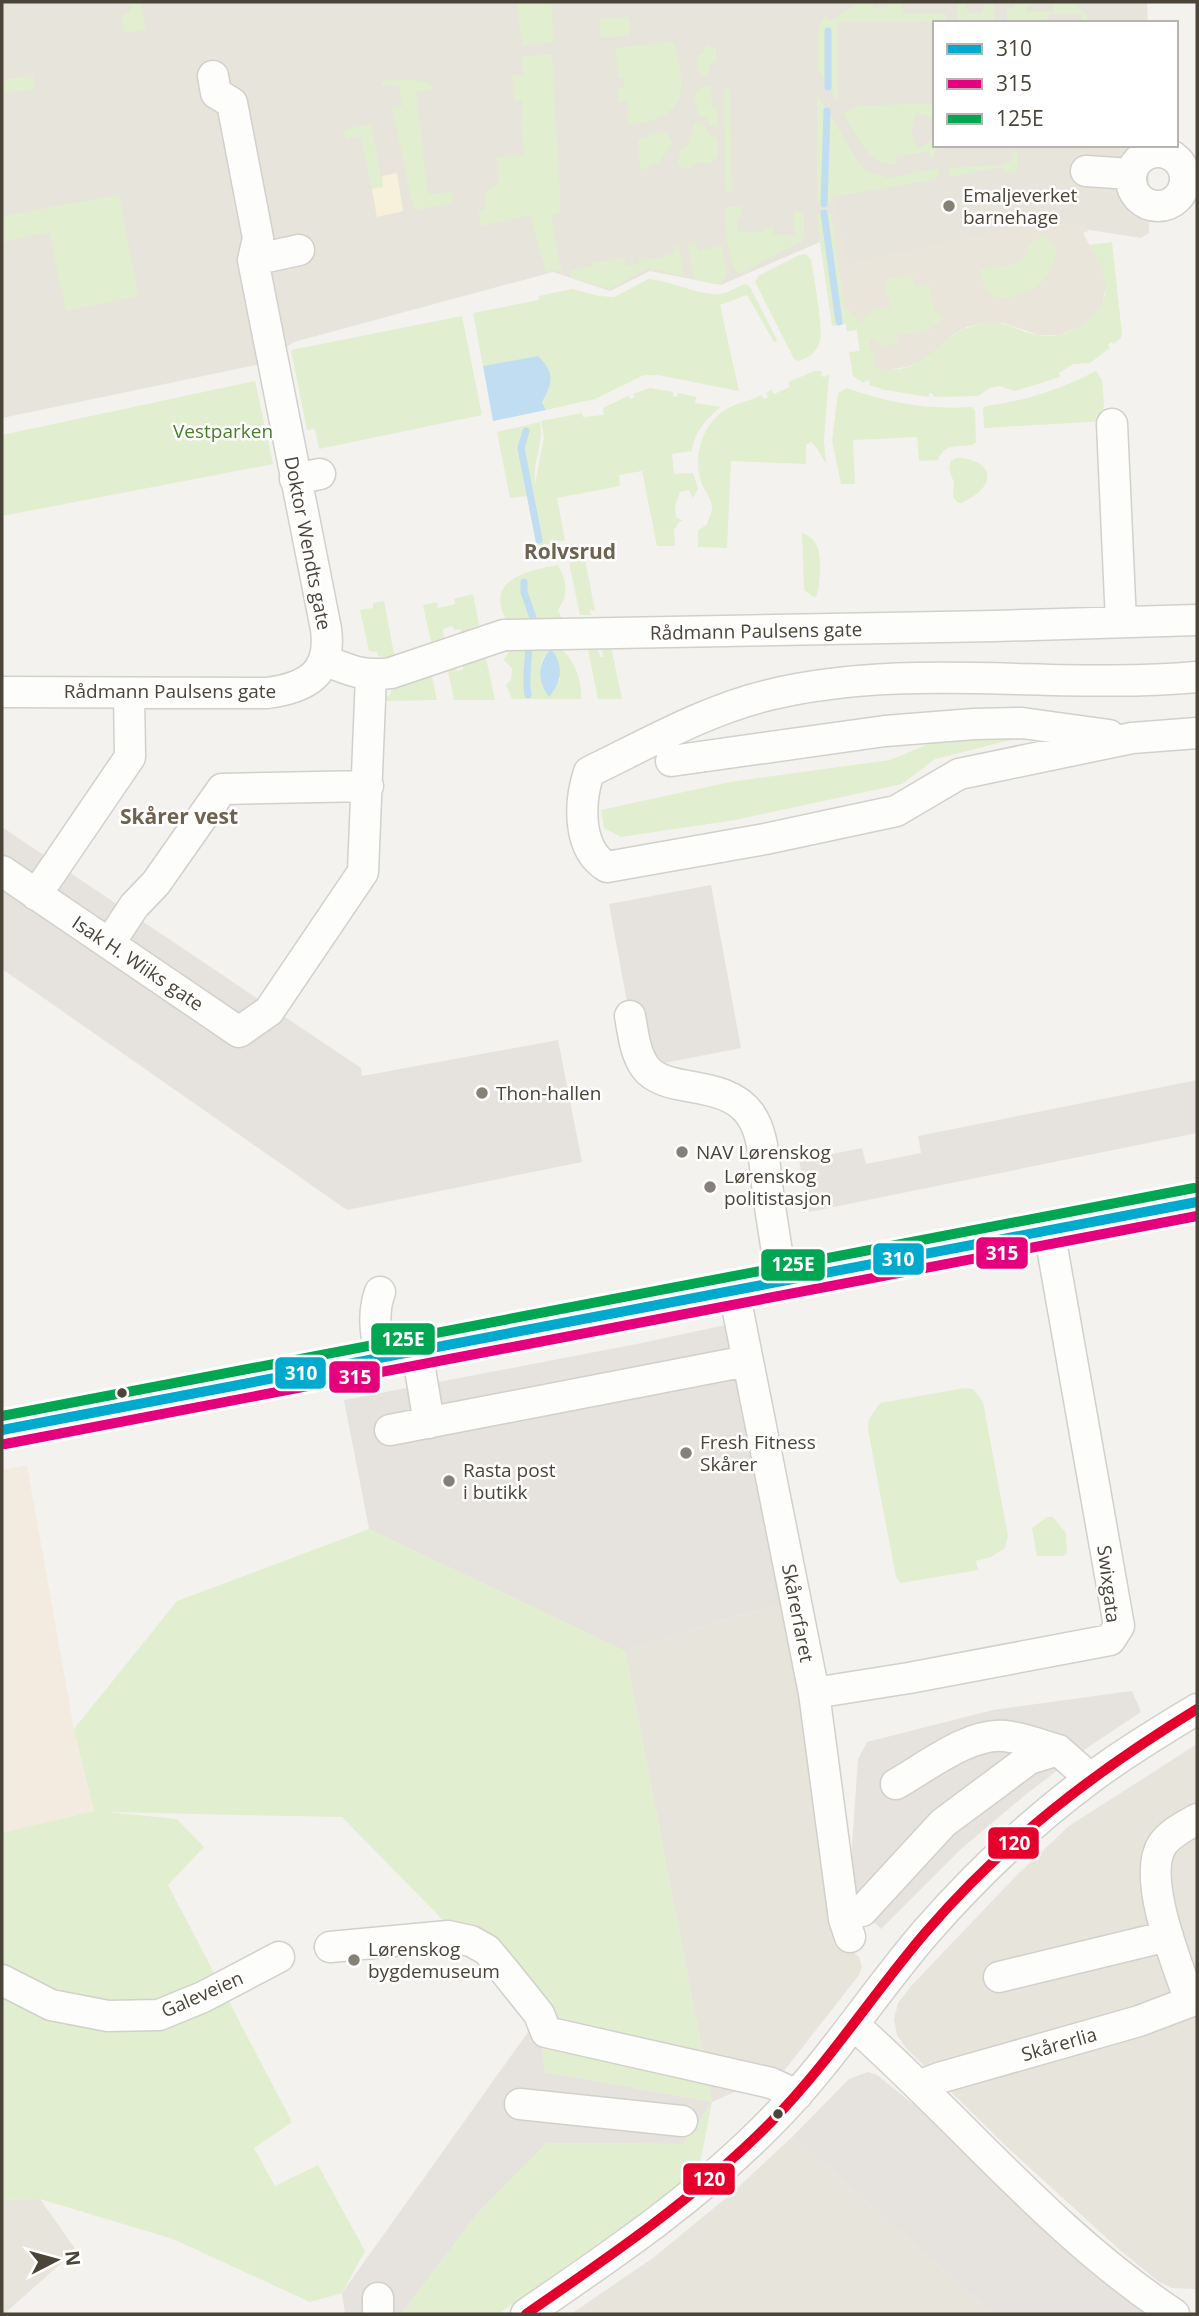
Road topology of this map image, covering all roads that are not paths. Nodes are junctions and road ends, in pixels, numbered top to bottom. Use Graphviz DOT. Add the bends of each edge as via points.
graph roads {
  1 [pos="213,76"];
  2 [pos="1189,162"];
  3 [pos="1086,171"];
  4 [pos="1131,174"];
  5 [pos="299,250"];
  6 [pos="253,260"];
  7 [pos="1112,424"];
  8 [pos="1197,620"];
  9 [pos="1121,622"];
  10 [pos="325,654"];
  11 [pos="371,676"];
  12 [pos="1197,677"];
  13 [pos="2,692"];
  14 [pos="129,693"];
  15 [pos="1197,733"];
  16 [pos="1132,738"];
  17 [pos="671,761"];
  18 [pos="368,786"];
  19 [pos="2,871"];
  20 [pos="36,895"];
  21 [pos="109,944"];
  22 [pos="630,1016"];
  23 [pos="1197,1202"];
  24 [pos="1049,1230"];
  25 [pos="782,1282"];
  26 [pos="734,1291"];
  27 [pos="400,1354"];
  28 [pos="747,1362"];
  29 [pos="429,1423"];
  30 [pos="2,1430"];
  31 [pos="390,1430"];
  32 [pos="814,1693"];
  33 [pos="1197,1709"];
  34 [pos="1058,1750"];
  35 [pos="1090,1778"];
  36 [pos="896,1784"];
  37 [pos="1197,1819"];
  38 [pos="1168,1936"];
  39 [pos="330,1947"];
  40 [pos="279,1957"];
  41 [pos="999,1977"];
  42 [pos="2,1980"];
  43 [pos="1194,2000"];
  44 [pos="854,2025"];
  45 [pos="919,2086"];
  46 [pos="797,2095"];
  47 [pos="520,2104"];
  48 [pos="682,2121"];
  49 [pos="526,2314"];
  50 [pos="1174,2314"];
  1 -- 6 [label="street, Doktor Wendts gate" via="216,93 232,103 258,238"];
  2 -- 4 [label="street" via="1167,154 1148,154"];
  2 -- 4 [label="street" via="1183,190 1163,206 1139,199"];
  3 -- 4 [label="street"];
  5 -- 6 [label="street"];
  6 -- 10 [label="street, Doktor Wendts gate" via="308,477"];
  7 -- 9 [label="street"];
  8 -- 9 [label="street, Rådmann Paulsens gate"];
  9 -- 11 [label="street, Rådmann Paulsens gate" via="504,635"];
  10 -- 11 [label="street"];
  10 -- 14 [label="street, Rådmann Paulsens gate" via="318,673 306,683 282,691"];
  11 -- 18 [label="street"];
  12 -- 16 [label="street" via="948,676 837,682 768,695 701,719 589,772 582,818 589,846 597,861 607,867 896,811 959,774"];
  13 -- 14 [label="street, Rådmann Paulsens gate"];
  14 -- 20 [label="street" via="130,757"];
  15 -- 16 [label="street"];
  16 -- 17 [label="street" via="1022,723 974,724 886,731"];
  18 -- 21 [label="street" via="222,789"];
  18 -- 21 [label="street, Isak H. Wiiks gate" via="363,872 269,1011 239,1032"];
  19 -- 20 [label="street, Isak H. Wiiks gate"];
  20 -- 21 [label="street, Isak H. Wiiks gate"];
  22 -- 25 [label="street" via="646,1069 668,1082 729,1096 750,1114 761,1143"];
  23 -- 24 [label="street"];
  24 -- 25 [label="street"];
  24 -- 32 [label="street, Swixgata" via="1119,1626 1110,1640"];
  25 -- 26 [label="street"];
  26 -- 27 [label="street"];
  26 -- 28 [label="street, Skårerfaret"];
  27 -- 29 [label="street"];
  27 -- 30 [label="street"];
  28 -- 29 [label="street"];
  28 -- 32 [label="street, Skårerfaret"];
  29 -- 31 [label="street"];
  32 -- 34 [label="street, Skårerfaret" via="844,1919 856,1924 943,1823 1029,1759"];
  33 -- 35 [label="street"];
  34 -- 35 [label="street"];
  34 -- 36 [label="street" via="1005,1736 983,1737"];
  35 -- 44 [label="street" via="958,1897"];
  37 -- 38 [label="street" via="1175,1832 1157,1858 1158,1897"];
  38 -- 41 [label="street"];
  38 -- 43 [label="street"];
  39 -- 46 [label="street" via="448,1936 471,1941 487,1950 507,1974 539,2014 546,2032 771,2083"];
  40 -- 42 [label="street, Galeveien" via="159,2015 108,2016 51,2005"];
  43 -- 45 [label="street, Skårerlia" via="1139,2021"];
  44 -- 45 [label="street"];
  44 -- 46 [label="street"];
  45 -- 50 [label="street" via="1134,2288"];
  46 -- 49 [label="street" via="690,2196"];
  47 -- 48 [label="street"];
}
